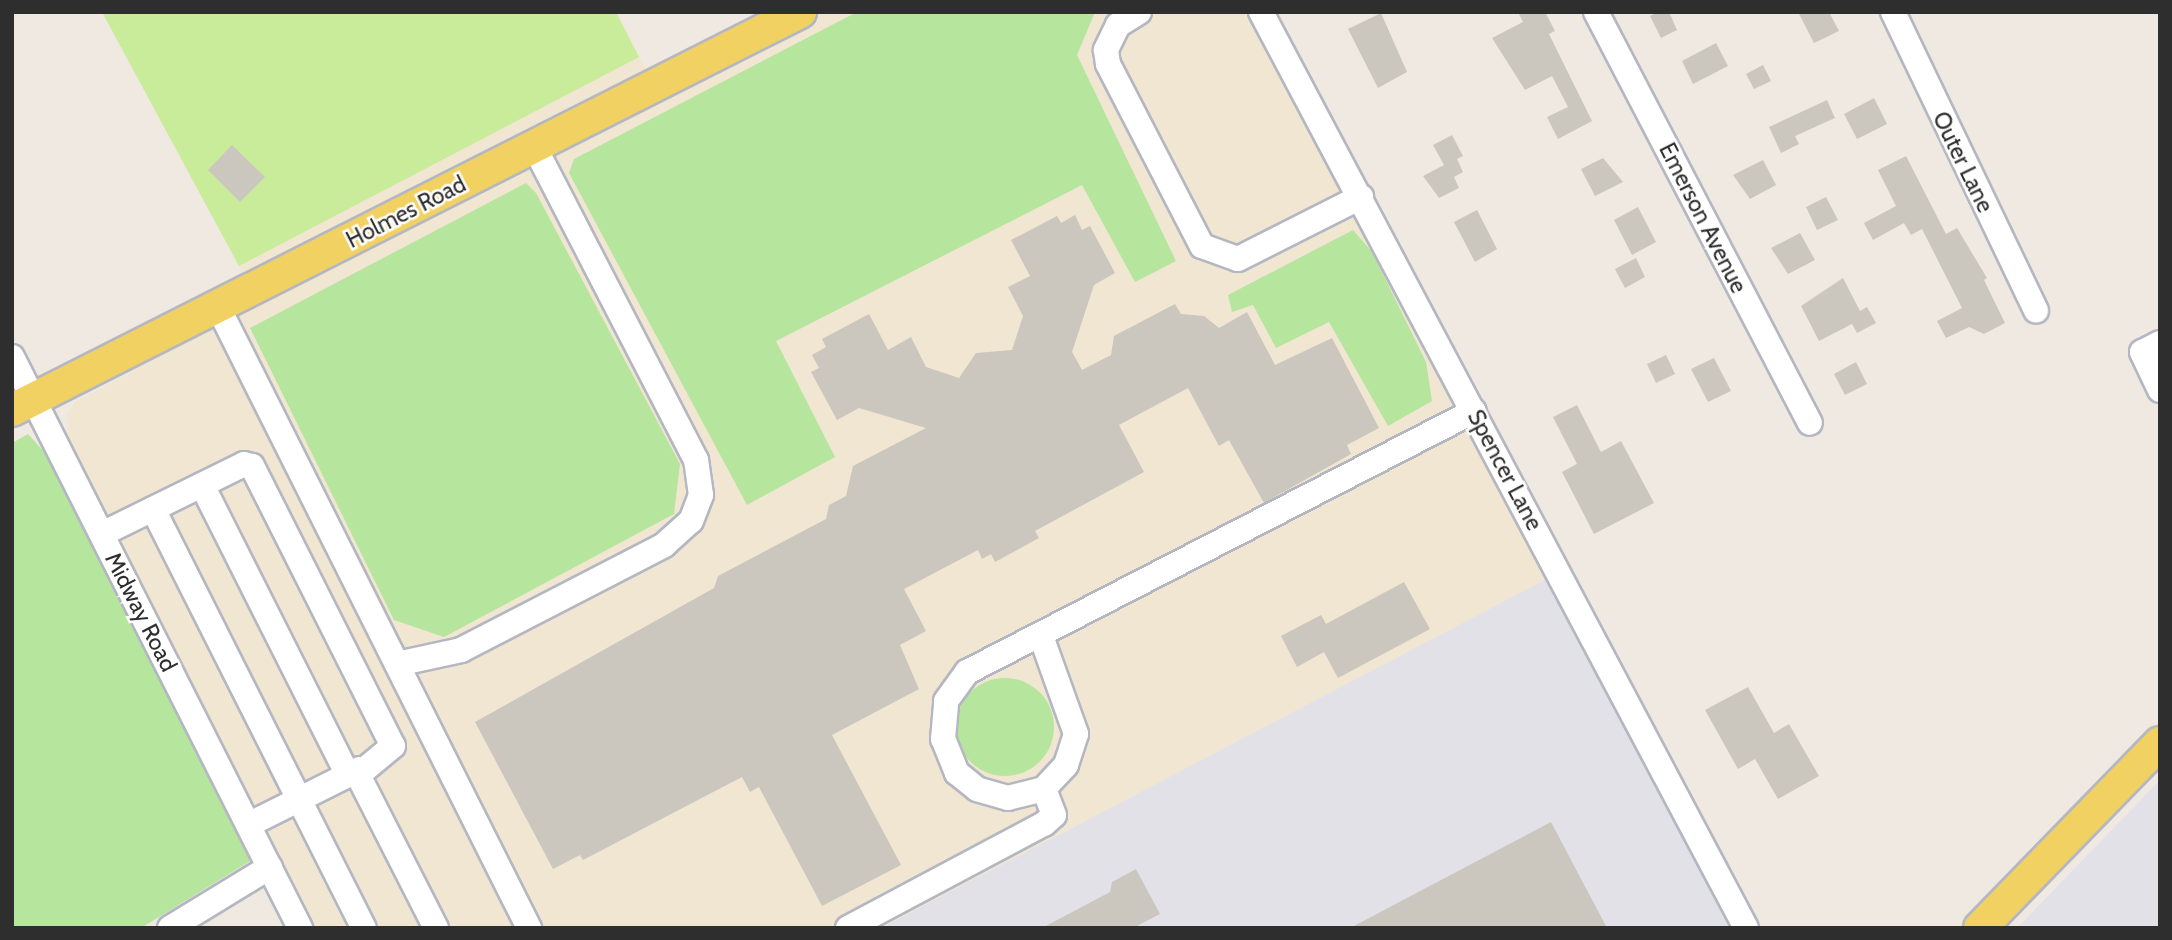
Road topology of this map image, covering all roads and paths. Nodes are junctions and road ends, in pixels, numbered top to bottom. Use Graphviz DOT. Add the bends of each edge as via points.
graph roads {
  1 [pos="800,12"];
  2 [pos="1139,12"];
  3 [pos="1261,12"];
  4 [pos="1596,12"];
  5 [pos="1893,12"];
  6 [pos="535,148"];
  7 [pos="1361,197"];
  8 [pos="218,307"];
  9 [pos="2036,310"];
  10 [pos="2160,343"];
  11 [pos="12,357"];
  12 [pos="2160,390"];
  13 [pos="23,405"];
  14 [pos="1474,411"];
  15 [pos="1810,423"];
  16 [pos="202,485"];
  17 [pos="153,509"];
  18 [pos="102,534"];
  19 [pos="1041,636"];
  20 [pos="397,664"];
  21 [pos="2160,743"];
  22 [pos="354,772"];
  23 [pos="1044,789"];
  24 [pos="300,799"];
  25 [pos="248,825"];
  26 [pos="270,867"];
  27 [pos="197,920"];
  28 [pos="170,928"];
  29 [pos="300,928"];
  30 [pos="364,928"];
  31 [pos="436,928"];
  32 [pos="529,928"];
  33 [pos="848,928"];
  34 [pos="1746,928"];
  35 [pos="1980,928"];
  1 -- 6 [label="main road, Holmes Road"];
  2 -- 7 [label="street" via="1114,32 1106,50 1108,64 1202,246 1238,259"];
  3 -- 7 [label="street, Spencer Lane"];
  4 -- 15 [label="street, Emerson Avenue"];
  5 -- 9 [label="street, Outer Lane"];
  6 -- 8 [label="main road, Holmes Road"];
  6 -- 20 [label="street" via="696,460 701,495 691,521 664,545 461,650"];
  7 -- 14 [label="street, Spencer Lane"];
  8 -- 13 [label="main road, Holmes Road"];
  8 -- 20 [label="street"];
  10 -- 12 [label="street" via="2141,352"];
  11 -- 13 [label="street, Midway Road"];
  13 -- 18 [label="street, Midway Road"];
  14 -- 19 [label="street"];
  14 -- 34 [label="street, Spencer Lane"];
  16 -- 17 [label="street"];
  16 -- 22 [label="street"];
  16 -- 22 [label="street" via="244,464 252,466 393,746"];
  17 -- 18 [label="street"];
  17 -- 24 [label="street"];
  18 -- 25 [label="street, Midway Road"];
  19 -- 23 [label="street" via="1076,734 1066,765"];
  19 -- 23 [label="street" via="967,673 946,701 943,739 957,774 976,789 1008,798"];
  20 -- 32 [label="street"];
  21 -- 35 [label="main road"];
  22 -- 24 [label="street"];
  22 -- 31 [label="street"];
  23 -- 33 [label="street" via="1054,814 1044,824"];
  24 -- 25 [label="street"];
  24 -- 30 [label="street"];
  25 -- 26 [label="street, Midway Road"];
  26 -- 27 [label="street"];
  26 -- 29 [label="street, Midway Road"];
  27 -- 28 [label="street"];
}
